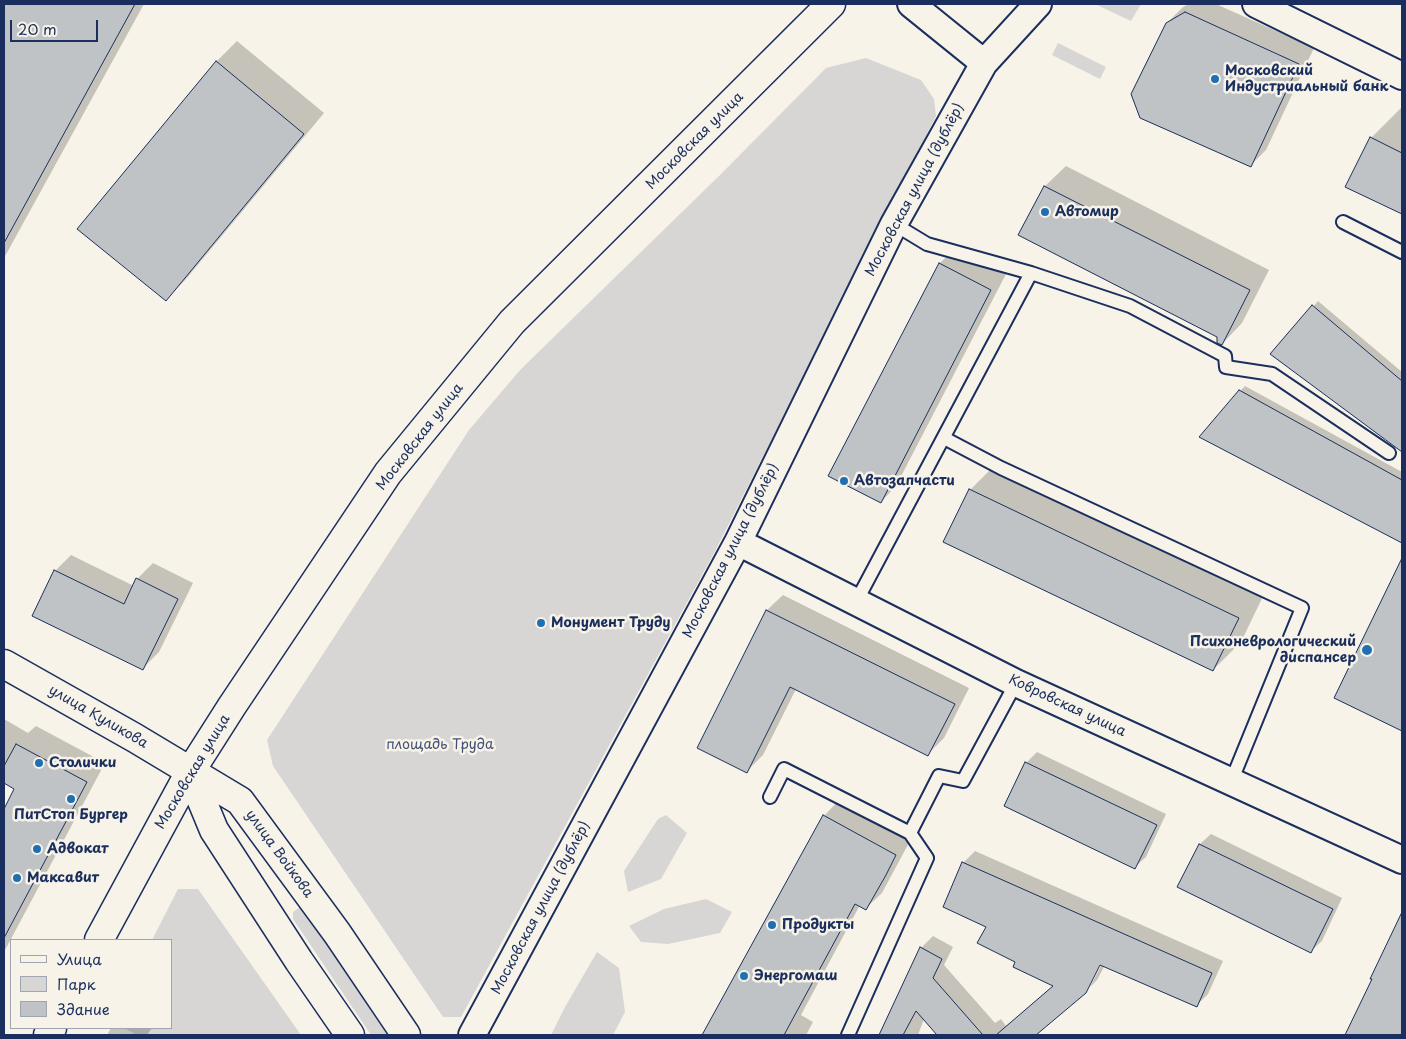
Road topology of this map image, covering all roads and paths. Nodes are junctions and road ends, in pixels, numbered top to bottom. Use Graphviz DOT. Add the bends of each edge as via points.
graph roads {
  1 [pos="831,4"];
  2 [pos="911,4"];
  3 [pos="1038,4"];
  4 [pos="1256,4"];
  5 [pos="984,63"];
  6 [pos="1402,76"];
  7 [pos="1343,222"];
  8 [pos="894,224"];
  9 [pos="1402,252"];
  10 [pos="1031,273"];
  11 [pos="944,438"];
  12 [pos="1389,453"];
  13 [pos="738,542"];
  14 [pos="856,602"];
  15 [pos="4,664"];
  16 [pos="1016,683"];
  17 [pos="190,772"];
  18 [pos="1231,782"];
  19 [pos="770,797"];
  20 [pos="910,833"];
  21 [pos="1402,860"];
  22 [pos="100,939"];
  23 [pos="350,1035"];
  24 [pos="406,1035"];
  25 [pos="472,1035"];
  26 [pos="848,1035"];
  1 -- 17 [label="main road, Московская улица" via="512,322 388,473"];
  2 -- 5 [label="street"];
  3 -- 5 [label="street, Московская улица (дублёр)"];
  4 -- 6 [label="street"];
  5 -- 8 [label="street, Московская улица (дублёр)"];
  7 -- 9 [label="lane"];
  8 -- 10 [label="lane" via="927,244"];
  8 -- 13 [label="street, Московская улица (дублёр)"];
  10 -- 11 [label="lane"];
  10 -- 12 [label="lane" via="1130,306 1225,356 1226,367 1272,374"];
  11 -- 14 [label="lane"];
  11 -- 18 [label="lane" via="1018,476 1302,608"];
  13 -- 14 [label="street, Ковровская улица"];
  13 -- 25 [label="street, Московская улица (дублёр)"];
  14 -- 16 [label="street, Ковровская улица"];
  15 -- 17 [label="main road, улица Куликова"];
  16 -- 18 [label="street, Ковровская улица"];
  16 -- 20 [label="lane" via="963,782 939,776"];
  17 -- 22 [label="main road, Московская улица"];
  17 -- 23 [label="main road" via="214,830"];
  17 -- 24 [label="main road, улица Войкова" via="240,800"];
  18 -- 21 [label="street, Ковровская улица"];
  19 -- 20 [label="lane" via="784,769"];
  20 -- 26 [label="lane" via="927,858"];
}
